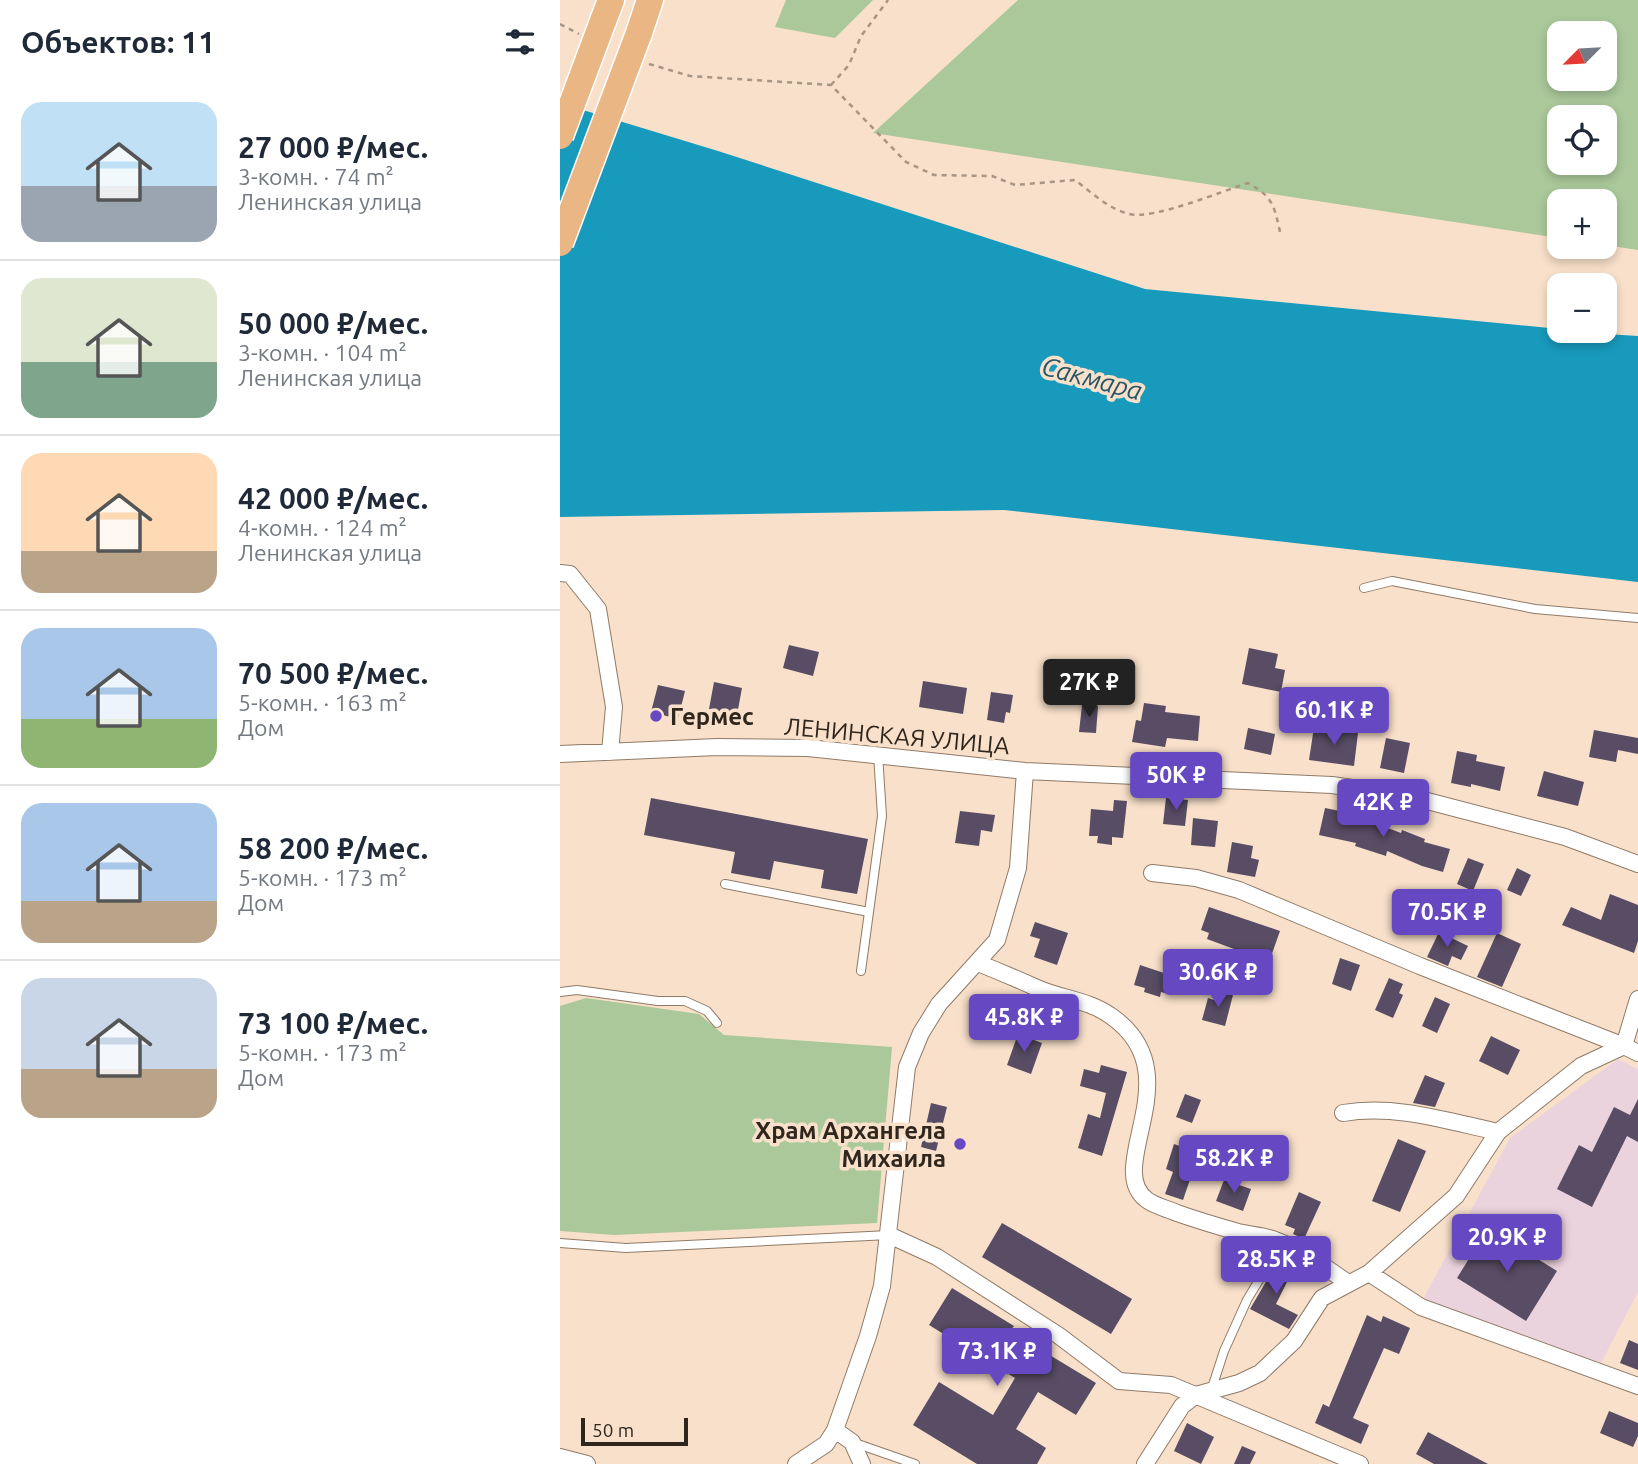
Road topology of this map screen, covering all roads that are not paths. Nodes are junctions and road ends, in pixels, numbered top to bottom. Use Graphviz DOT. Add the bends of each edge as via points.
graph roads {
  1 [pos="650,0"];
  2 [pos="599,19"];
  3 [pos="560,136"];
  4 [pos="560,243"];
  5 [pos="560,572"];
  6 [pos="1364,588"];
  7 [pos="1638,618"];
  8 [pos="610,752"];
  9 [pos="560,754"];
  10 [pos="878,754"];
  11 [pos="1025,771"];
  12 [pos="1638,864"];
  13 [pos="1152,873"];
  14 [pos="725,884"];
  15 [pos="869,912"];
  16 [pos="978,963"];
  17 [pos="861,971"];
  18 [pos="560,992"];
  19 [pos="1638,999"];
  20 [pos="717,1023"];
  21 [pos="1631,1049"];
  22 [pos="1343,1113"];
  23 [pos="1498,1132"];
  24 [pos="889,1235"];
  25 [pos="1275,1240"];
  26 [pos="560,1243"];
  27 [pos="1369,1273"];
  28 [pos="1348,1283"];
  29 [pos="1638,1386"];
  30 [pos="1204,1393"];
  31 [pos="835,1430"];
  32 [pos="852,1442"];
  33 [pos="560,1457"];
  34 [pos="587,1464"];
  35 [pos="796,1464"];
  36 [pos="862,1464"];
  37 [pos="915,1464"];
  38 [pos="1145,1464"];
  39 [pos="1360,1464"];
  1 -- 4 [label="highway, bridge"];
  2 -- 3 [label="highway, bridge"];
  5 -- 8 [label="street" via="570,575 598,609 614,707"];
  6 -- 7 [label="lane" via="1392,581 1535,609"];
  8 -- 9 [label="street, ЛЕНИНСКАЯ УЛИЦА"];
  8 -- 10 [label="street, ЛЕНИНСКАЯ УЛИЦА" via="717,747"];
  10 -- 11 [label="street, ЛЕНИНСКАЯ УЛИЦА"];
  10 -- 15 [label="lane" via="882,816"];
  11 -- 12 [label="street, ЛЕНИНСКАЯ УЛИЦА" via="1332,785 1399,795 1564,837"];
  11 -- 16 [label="street" via="1018,868 997,940"];
  13 -- 21 [label="street" via="1196,878 1239,890"];
  14 -- 15 [label="lane"];
  15 -- 17 [label="lane"];
  16 -- 24 [label="street" via="939,1004 907,1067"];
  16 -- 25 [label="street" via="1095,1006 1134,1039 1147,1065 1148,1099 1133,1177 1147,1200 1204,1222"];
  18 -- 20 [label="lane" via="685,1001 707,1011"];
  19 -- 21 [label="street"];
  21 -- 23 [label="street" via="1581,1066"];
  22 -- 23 [label="street" via="1393,1111"];
  23 -- 27 [label="street" via="1456,1195"];
  24 -- 26 [label="lane" via="626,1248"];
  24 -- 30 [label="street" via="937,1257 1058,1335 1119,1381"];
  24 -- 31 [label="street" via="883,1286"];
  25 -- 28 [label="street"];
  25 -- 30 [label="lane" via="1268,1265"];
  27 -- 28 [label="street"];
  27 -- 29 [label="street" via="1420,1307"];
  28 -- 30 [label="street" via="1322,1297 1294,1341 1260,1373"];
  30 -- 38 [label="street" via="1182,1406"];
  30 -- 39 [label="street"];
  31 -- 32 [label="street"];
  31 -- 35 [label="street" via="826,1444"];
  32 -- 36 [label="street"];
  32 -- 37 [label="lane"];
  33 -- 34 [label="street"];
}
